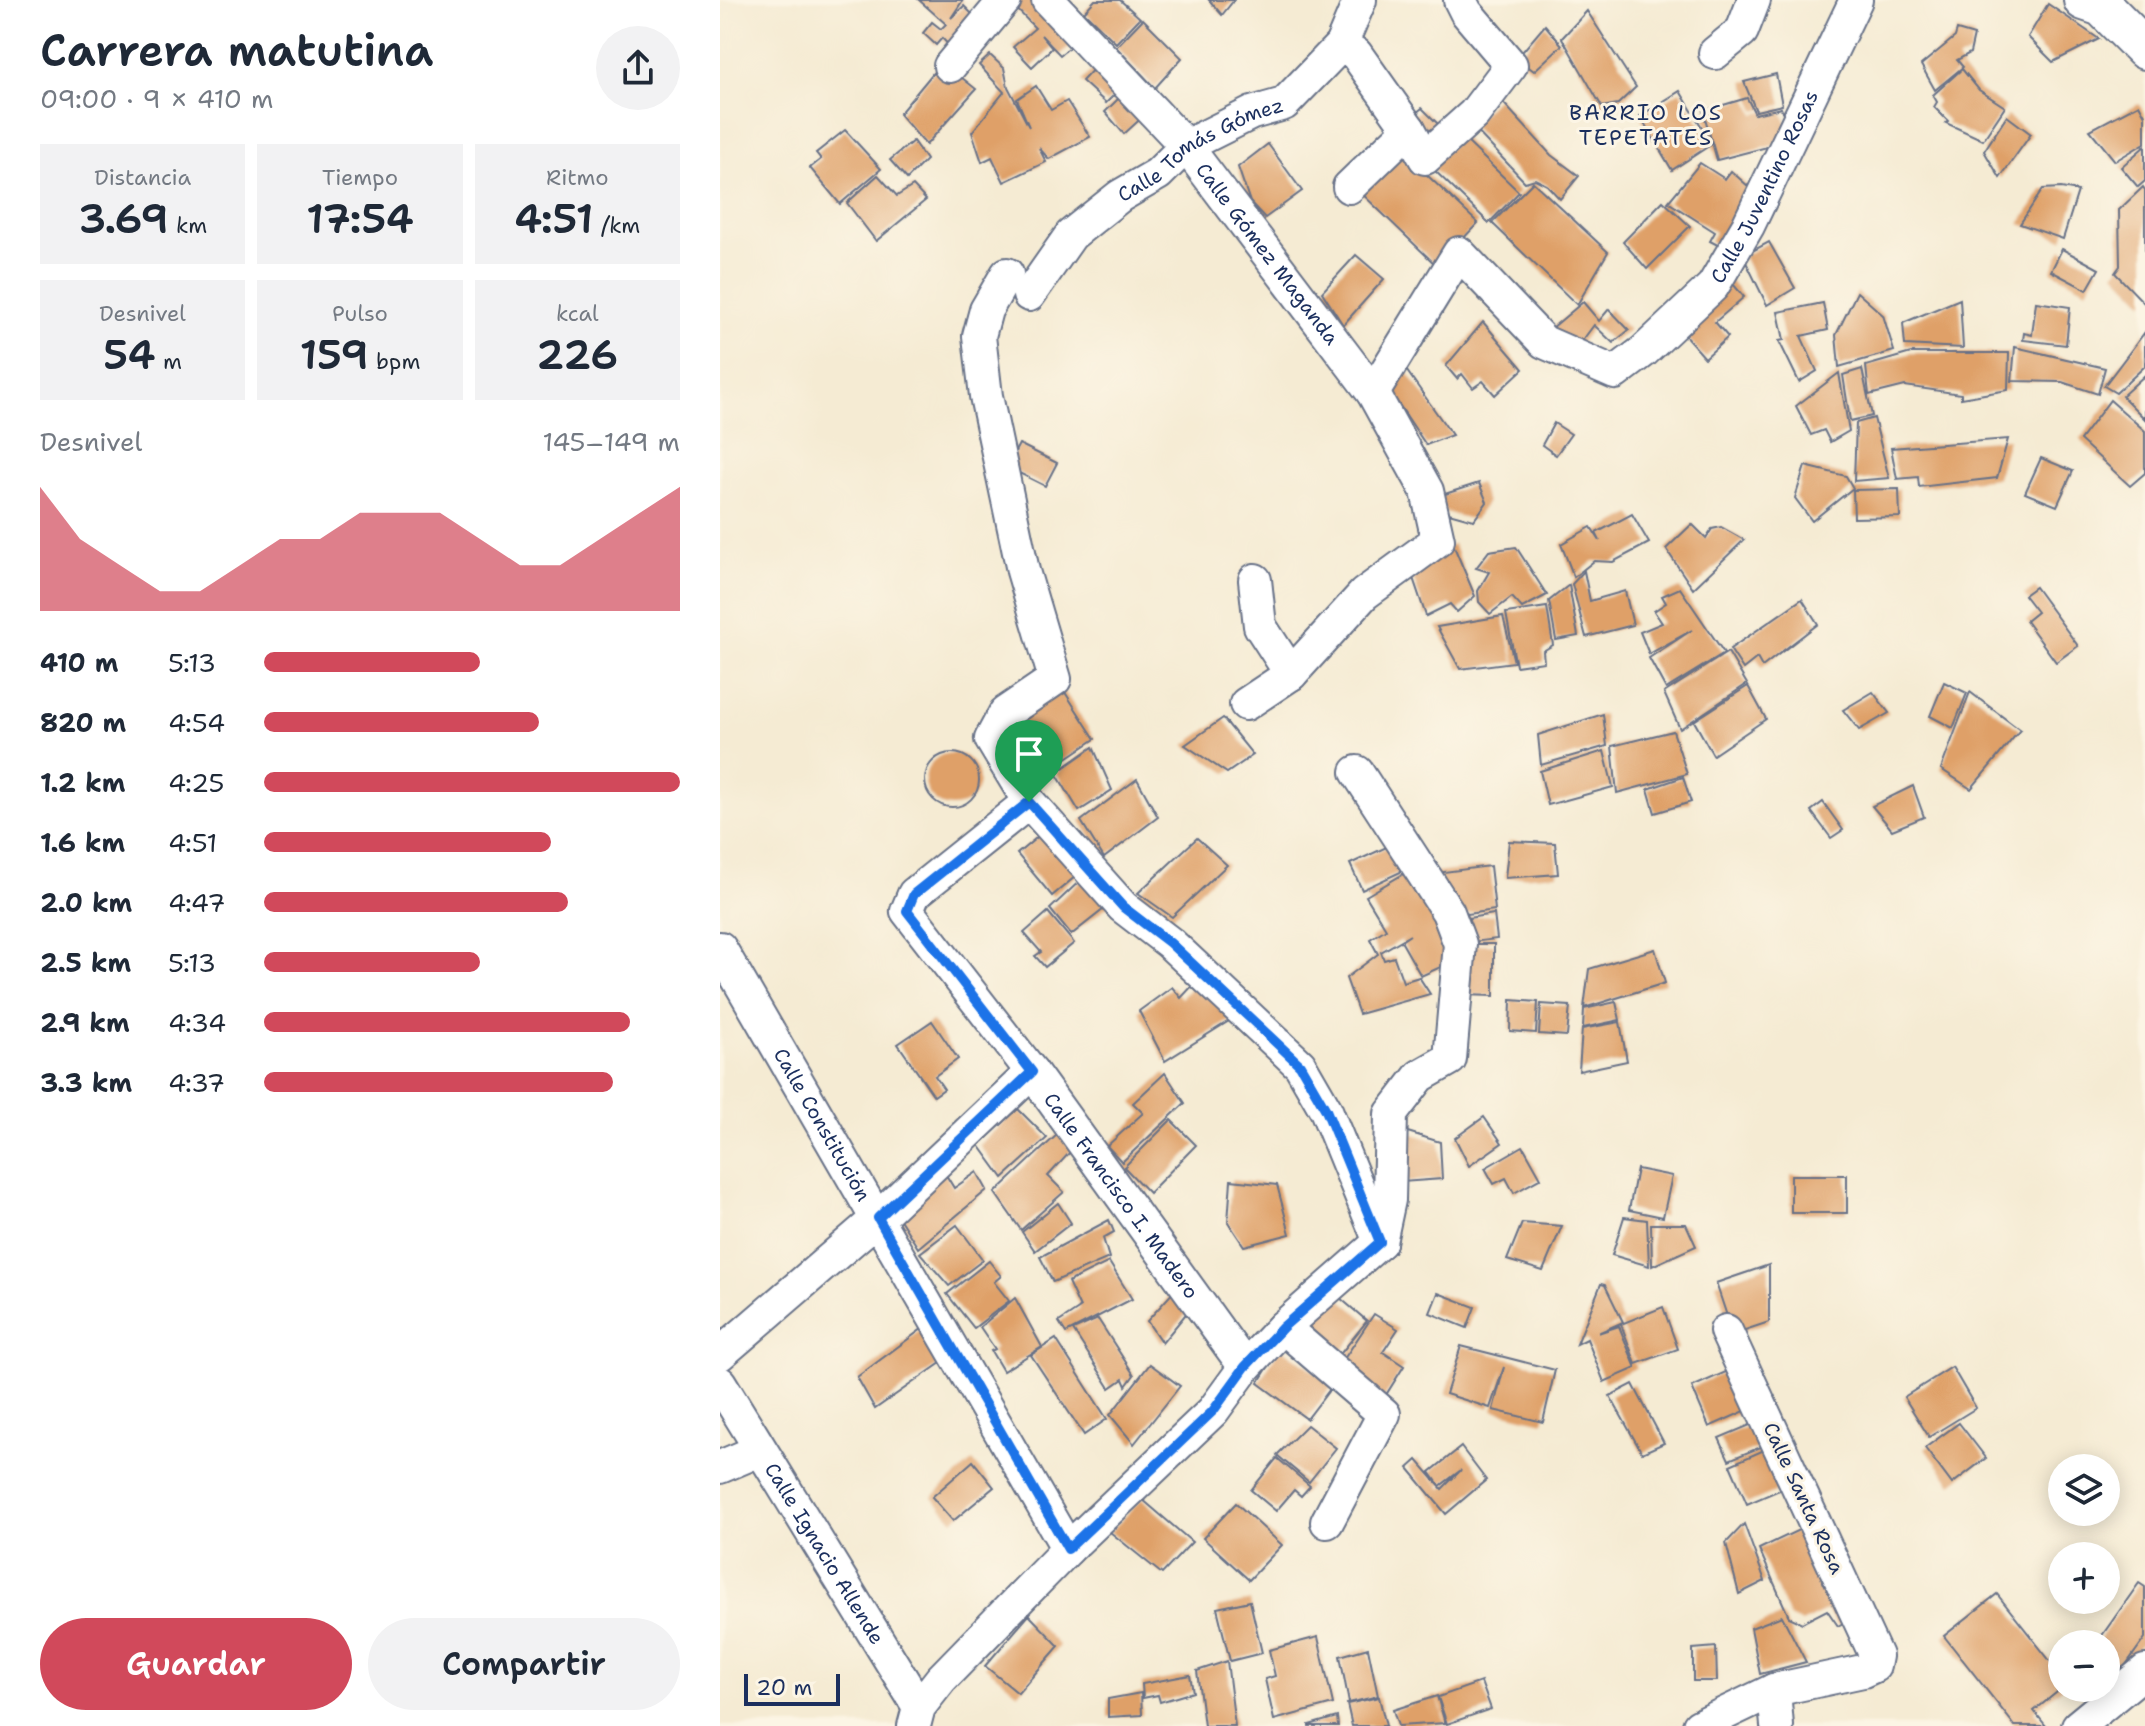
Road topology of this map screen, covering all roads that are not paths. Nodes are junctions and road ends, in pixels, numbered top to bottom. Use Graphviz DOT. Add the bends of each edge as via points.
graph roads {
  1 [pos="1005,0"];
  2 [pos="1048,0"];
  3 [pos="1360,0"];
  4 [pos="1460,0"];
  5 [pos="1754,0"];
  6 [pos="1856,0"];
  7 [pos="2096,2"];
  8 [pos="1341,45"];
  9 [pos="2145,49"];
  10 [pos="1715,53"];
  11 [pos="950,66"];
  12 [pos="1409,129"];
  13 [pos="1186,146"];
  14 [pos="1349,187"];
  15 [pos="1373,393"];
  16 [pos="1255,580"];
  17 [pos="1291,674"];
  18 [pos="1246,704"];
  19 [pos="1357,772"];
  20 [pos="1029,802"];
  21 [pos="720,948"];
  22 [pos="1032,1072"];
  23 [pos="878,1218"];
  24 [pos="1380,1242"];
  25 [pos="1283,1327"];
  26 [pos="1726,1331"];
  27 [pos="720,1354"];
  28 [pos="1245,1367"];
  29 [pos="720,1383"];
  30 [pos="760,1450"];
  31 [pos="720,1467"];
  32 [pos="1327,1522"];
  33 [pos="1068,1549"];
  34 [pos="2145,1671"];
  35 [pos="1774,1690"];
  36 [pos="916,1717"];
  37 [pos="1699,1726"];
  38 [pos="1777,1726"];
  39 [pos="2078,1726"];
  1 -- 11 [label="street"];
  2 -- 13 [label="street, Calle Gómez Maganda"];
  3 -- 8 [label="street, Calle Tomás Gómez"];
  4 -- 12 [label="street" via="1511,65 1474,114 1425,158"];
  5 -- 10 [label="street" via="1742,31"];
  6 -- 15 [label="street, Calle Juventino Rosas" via="1748,226 1713,286 1644,351 1615,373 1544,342 1459,253"];
  7 -- 9 [label="street"];
  8 -- 12 [label="street" via="1356,54"];
  8 -- 13 [label="street, Calle Tomás Gómez" via="1284,104 1252,113"];
  12 -- 14 [label="street"];
  13 -- 15 [label="street, Calle Gómez Maganda"];
  13 -- 20 [label="street, Calle Tomás Gómez" via="1158,174 1071,235 986,310 979,336 986,396 1023,571 1055,679 1005,713 991,739"];
  15 -- 17 [label="street, Calle Gómez Maganda" via="1427,491 1438,540 1364,594"];
  16 -- 17 [label="street" via="1260,626"];
  17 -- 18 [label="street"];
  19 -- 24 [label="street" via="1448,912 1460,944 1450,1059 1420,1076 1391,1114 1389,1200"];
  20 -- 22 [label="street, Calle Francisco I. Madero" via="914,894 907,911"];
  20 -- 24 [label="street" via="1123,907 1170,943 1300,1065 1326,1110"];
  21 -- 23 [label="street, Calle Constitución"];
  22 -- 23 [label="street"];
  22 -- 28 [label="street, Calle Francisco I. Madero"];
  23 -- 27 [label="street"];
  23 -- 33 [label="street, Calle Constitución"];
  24 -- 25 [label="street"];
  25 -- 28 [label="street"];
  25 -- 32 [label="street" via="1384,1414"];
  26 -- 35 [label="street, Calle Santa Rosa" via="1874,1647 1874,1666"];
  28 -- 33 [label="street" via="1213,1411"];
  29 -- 30 [label="street, Calle Ignacio Allende"];
  30 -- 31 [label="street"];
  30 -- 36 [label="street, Calle Ignacio Allende"];
  33 -- 36 [label="street" via="941,1679"];
  34 -- 39 [label="street"];
  35 -- 37 [label="street"];
  35 -- 38 [label="street"];
}
